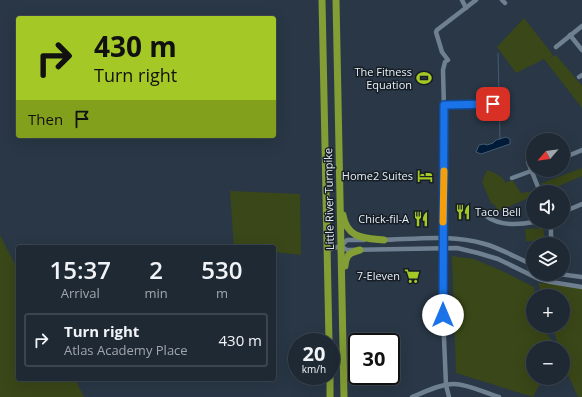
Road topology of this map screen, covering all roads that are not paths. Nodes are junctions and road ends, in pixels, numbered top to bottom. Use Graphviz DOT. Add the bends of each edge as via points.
graph roads {
  1 [pos="322,0"];
  2 [pos="336,0"];
  3 [pos="476,0"];
  4 [pos="464,4"];
  5 [pos="582,26"];
  6 [pos="570,35"];
  7 [pos="556,47"];
  8 [pos="582,50"];
  9 [pos="493,104"];
  10 [pos="444,105"];
  11 [pos="324,112"];
  12 [pos="582,150"];
  13 [pos="570,155"];
  14 [pos="526,173"];
  15 [pos="512,178"];
  16 [pos="320,188"];
  17 [pos="340,190"];
  18 [pos="582,204"];
  19 [pos="570,209"];
  20 [pos="486,216"];
  21 [pos="526,223"];
  22 [pos="443,238"];
  23 [pos="384,240"];
  24 [pos="341,246"];
  25 [pos="443,248"];
  26 [pos="327,250"];
  27 [pos="360,250"];
  28 [pos="526,262"];
  29 [pos="526,273"];
  30 [pos="570,275"];
  31 [pos="582,277"];
  32 [pos="549,281"];
  33 [pos="342,284"];
  34 [pos="582,287"];
  35 [pos="329,333"];
  36 [pos="330,385"];
  37 [pos="446,385"];
  38 [pos="344,396"];
  39 [pos="330,397"];
  40 [pos="412,397"];
  41 [pos="449,397"];
  42 [pos="499,397"];
  1 -- 11 [label="highway, Little River Turnpike"];
  2 -- 17 [label="highway, Little River Turnpike"];
  3 -- 4 [label="street"];
  4 -- 10 [label="street" via="436,32 440,49 448,60 443,70"];
  5 -- 6 [label="street"];
  6 -- 7 [label="street"];
  6 -- 8 [label="street"];
  9 -- 10 [label="street"];
  10 -- 22 [label="street"];
  11 -- 16 [label="highway" via="320,132"];
  11 -- 26 [label="highway, Little River Turnpike"];
  12 -- 13 [label="street"];
  14 -- 15 [label="street"];
  17 -- 23 [label="highway" via="344,220 349,230 360,237"];
  17 -- 24 [label="highway, Little River Turnpike"];
  18 -- 19 [label="street"];
  20 -- 21 [label="street" via="492,221 505,224"];
  22 -- 23 [label="street"];
  22 -- 25 [label="street"];
  22 -- 28 [label="street" via="485,244"];
  23 -- 24 [label="street" via="347,240"];
  24 -- 26 [label="street"];
  24 -- 27 [label="street" via="347,250"];
  24 -- 33 [label="highway, Little River Turnpike"];
  25 -- 27 [label="street"];
  25 -- 29 [label="street" via="457,248 488,255"];
  25 -- 37 [label="street"];
  26 -- 35 [label="highway, Little River Turnpike"];
  27 -- 33 [label="highway" via="347,257"];
  30 -- 31 [label="street"];
  32 -- 34 [label="street"];
  33 -- 38 [label="highway, Little River Turnpike"];
  36 -- 39 [label="highway"];
  37 -- 40 [label="street"];
  37 -- 41 [label="street"];
  37 -- 42 [label="street" via="461,384"];
}
